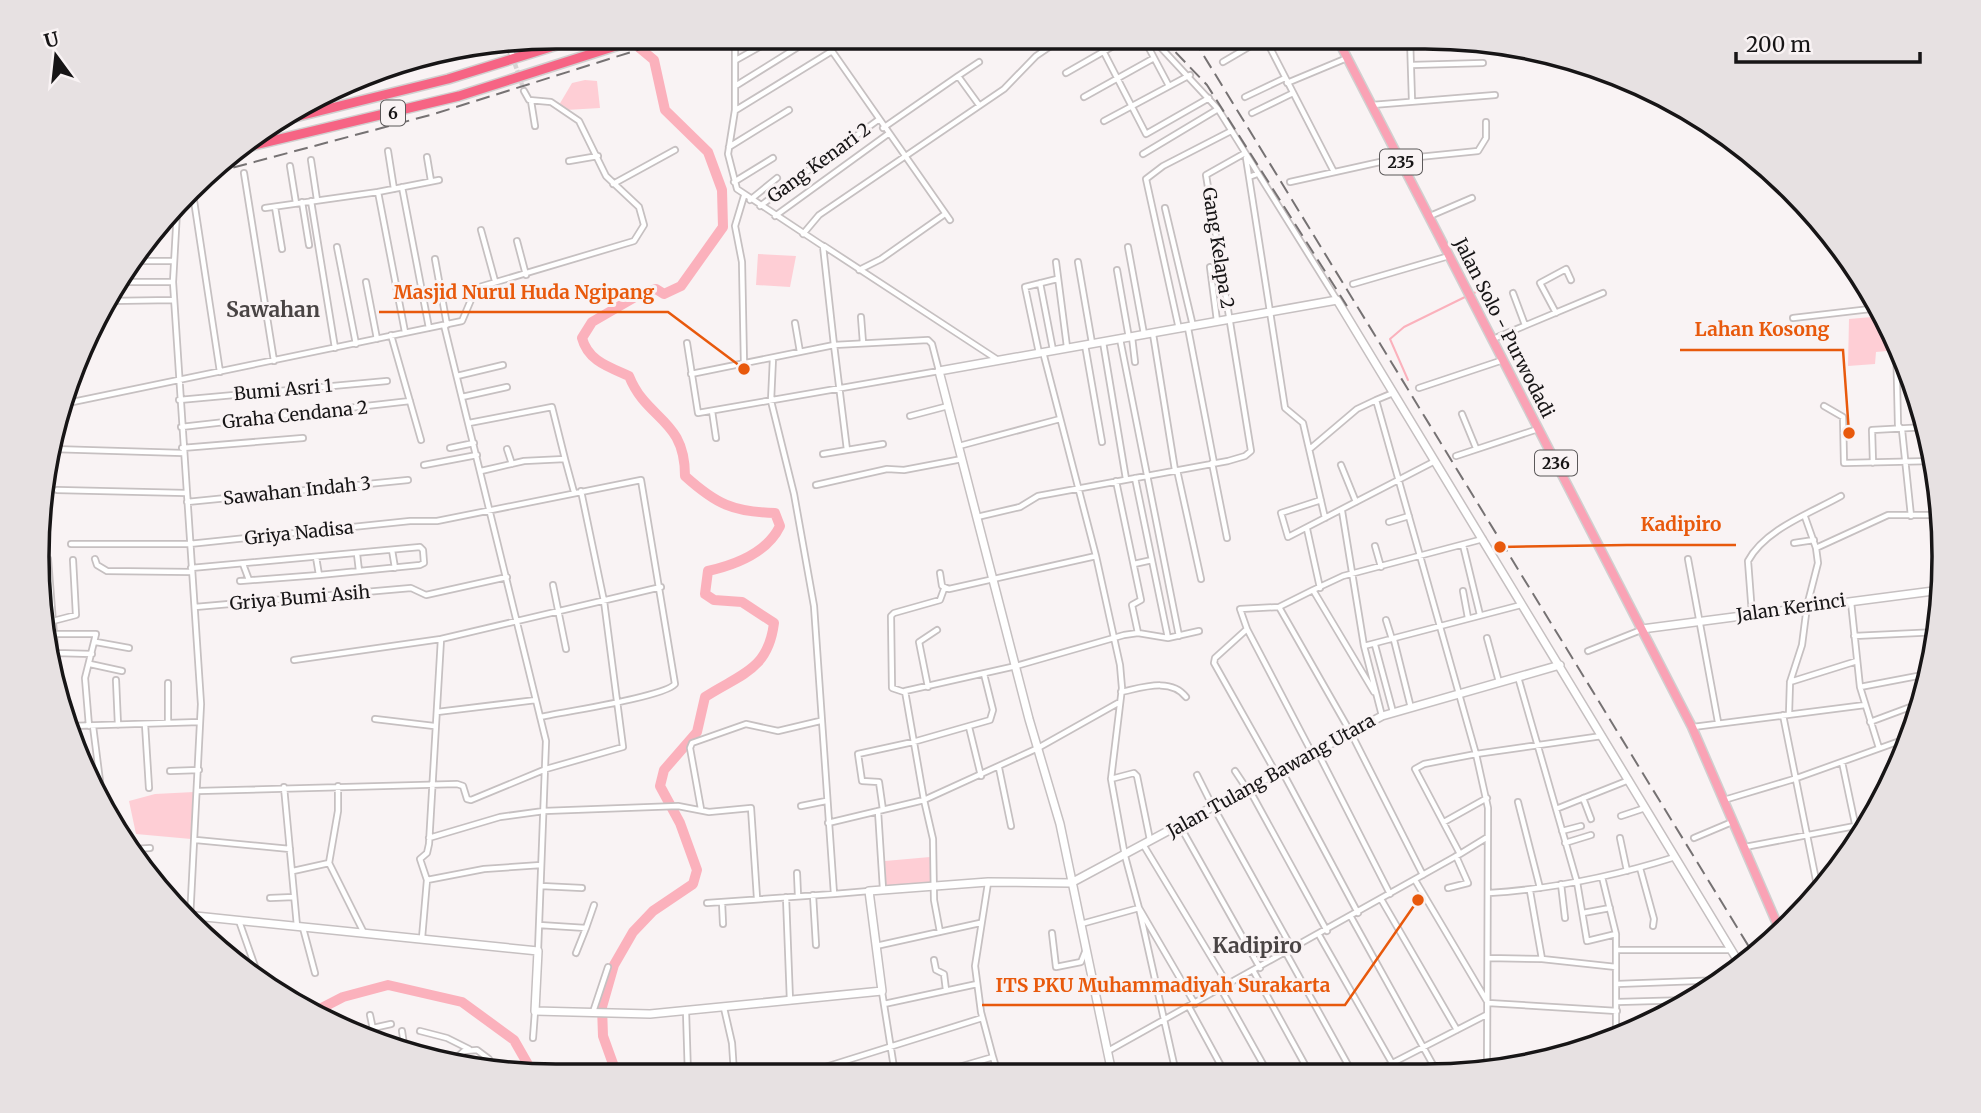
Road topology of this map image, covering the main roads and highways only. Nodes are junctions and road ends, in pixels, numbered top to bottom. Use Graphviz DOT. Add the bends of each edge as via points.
graph roads {
  1 [pos="545,49"];
  2 [pos="608,49"];
  3 [pos="1342,49"];
  4 [pos="311,113"];
  5 [pos="263,144"];
  6 [pos="1472,297"];
  7 [pos="1776,922"];
  1 -- 4 [label="highway, 6"];
  2 -- 5 [label="highway, 6" via="350,124"];
  3 -- 6 [label="main road, Jalan Solo - Purwodadi / 235"];
  6 -- 7 [label="main road, Jalan Solo - Purwodadi / 236" via="1692,727"];
}
